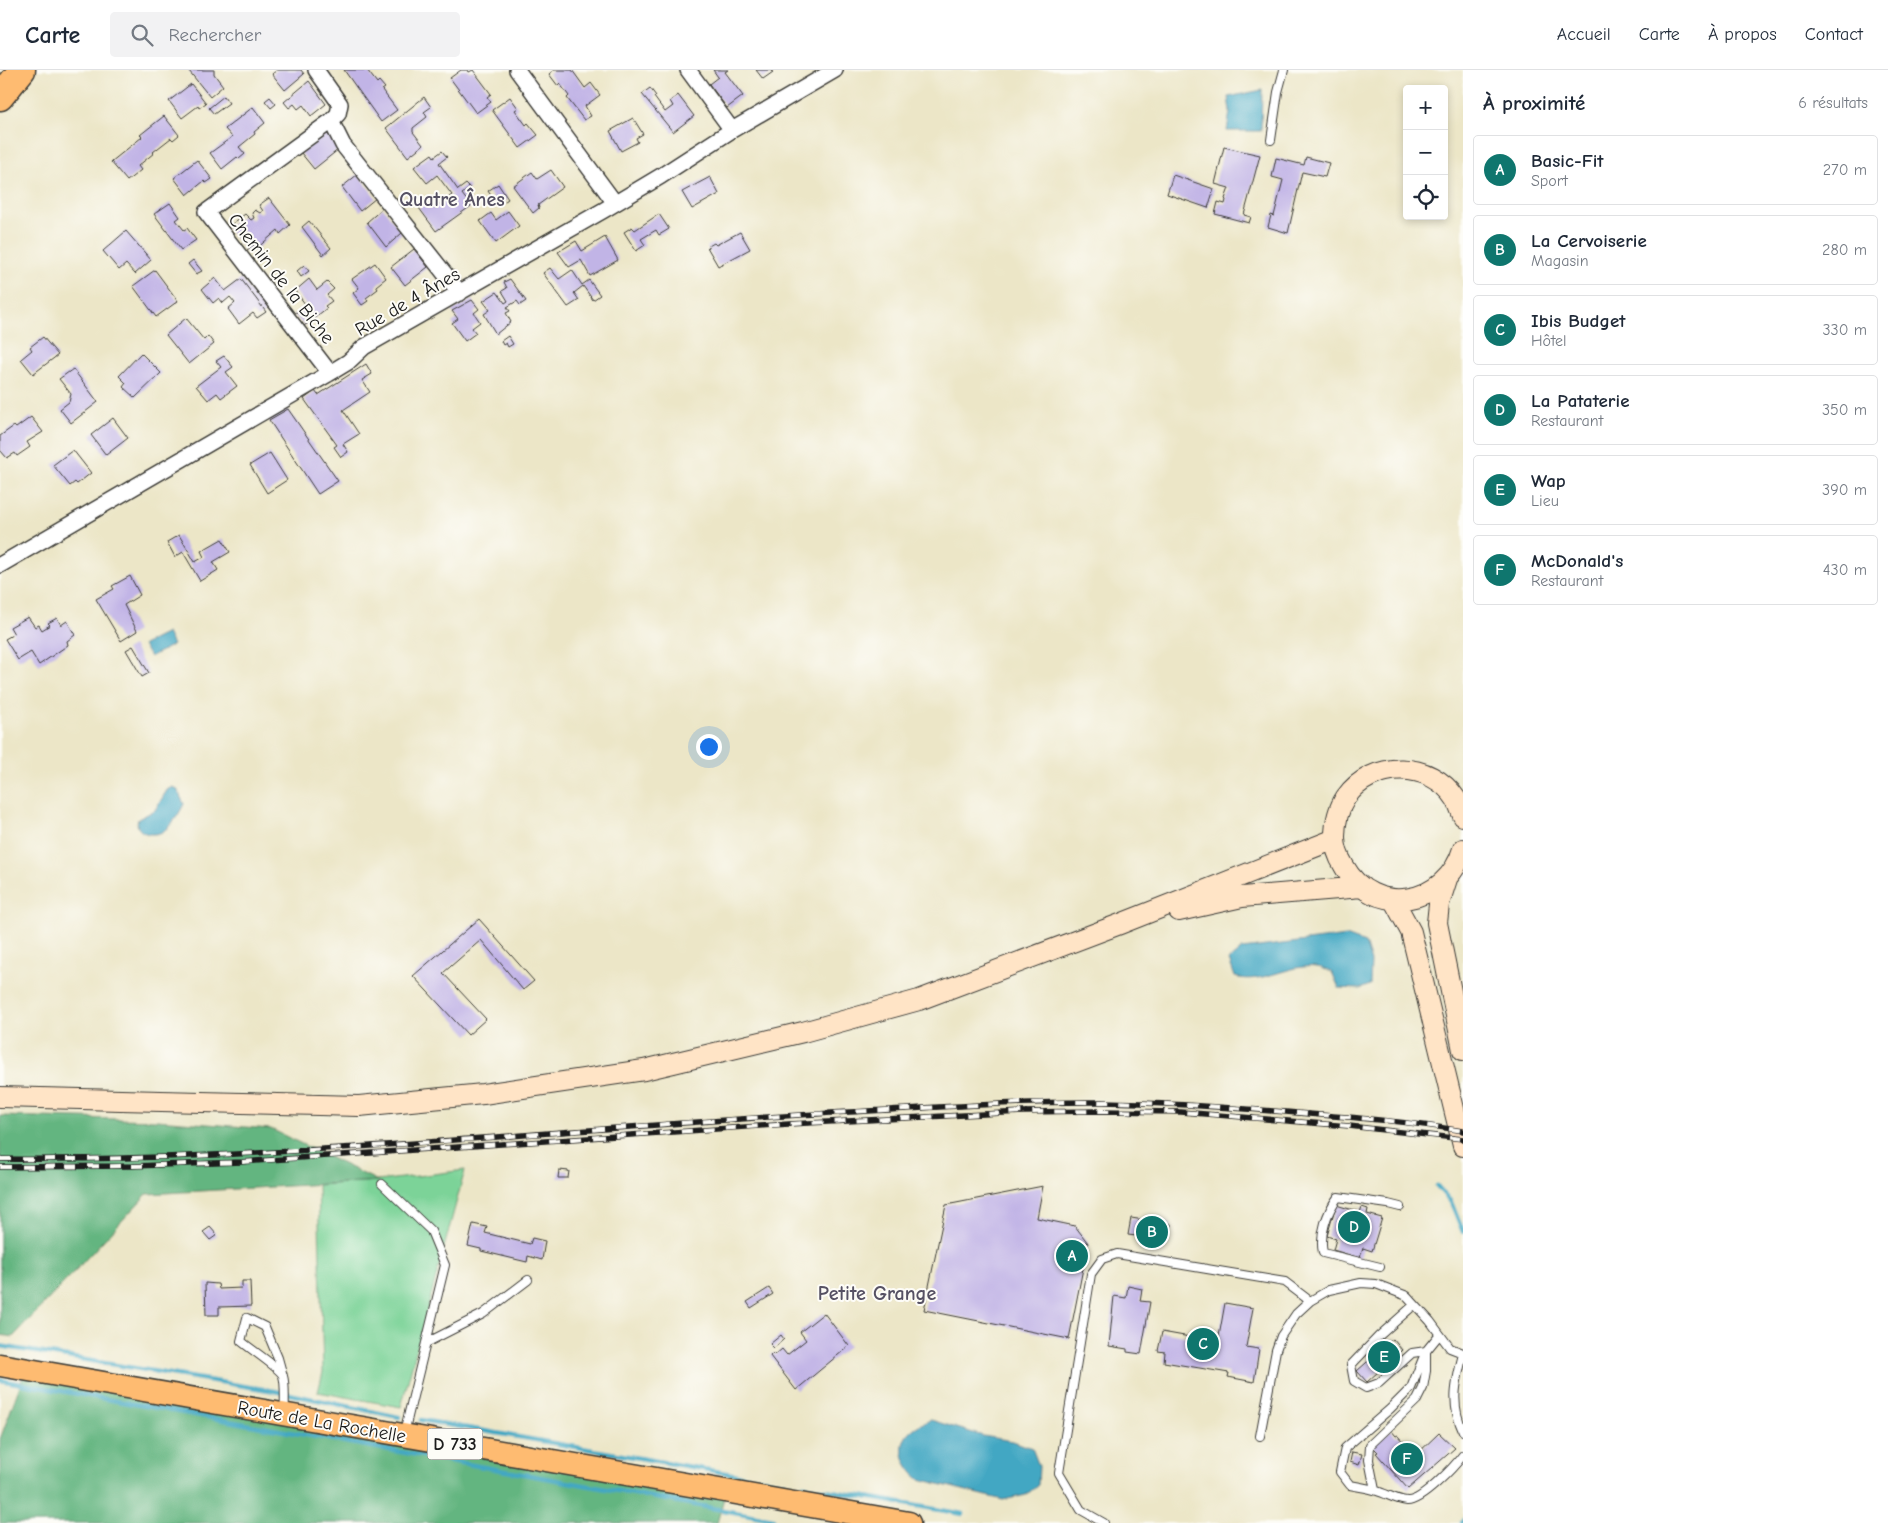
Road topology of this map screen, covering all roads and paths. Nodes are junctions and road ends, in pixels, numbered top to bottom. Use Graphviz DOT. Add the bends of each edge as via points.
graph roads {
  1 [pos="22,70"];
  2 [pos="316,70"];
  3 [pos="517,70"];
  4 [pos="688,70"];
  5 [pos="834,70"];
  6 [pos="1284,70"];
  7 [pos="0,97"];
  8 [pos="331,121"];
  9 [pos="732,130"];
  10 [pos="1271,140"];
  11 [pos="615,203"];
  12 [pos="460,294"];
  13 [pos="330,373"];
  14 [pos="0,565"];
  15 [pos="1463,816"];
  16 [pos="1335,839"];
  17 [pos="1463,849"];
  18 [pos="1447,879"];
  19 [pos="1362,887"];
  20 [pos="1393,899"];
  21 [pos="1121,924"];
  22 [pos="1463,1050"];
  23 [pos="0,1097"];
  24 [pos="1463,1146"];
  25 [pos="382,1184"];
  26 [pos="1400,1207"];
  27 [pos="1380,1268"];
  28 [pos="528,1280"];
  29 [pos="1310,1301"];
  30 [pos="1414,1305"];
  31 [pos="1439,1335"];
  32 [pos="426,1343"];
  33 [pos="1426,1352"];
  34 [pos="1463,1353"];
  35 [pos="0,1365"];
  36 [pos="283,1376"];
  37 [pos="285,1414"];
  38 [pos="1463,1431"];
  39 [pos="403,1435"];
  40 [pos="1260,1436"];
  41 [pos="1463,1455"];
  42 [pos="1375,1490"];
  43 [pos="896,1522"];
  44 [pos="1104,1523"];
  1 -- 7 [label="highway"];
  2 -- 8 [label="street" via="340,104 338,114"];
  3 -- 11 [label="street"];
  4 -- 9 [label="street"];
  5 -- 9 [label="street, Rue de 4 Ânes"];
  6 -- 10 [label="lane"];
  8 -- 12 [label="street" via="343,144"];
  8 -- 13 [label="street, Chemin de la Biche" via="206,212"];
  9 -- 11 [label="street, Rue de 4 Ânes"];
  11 -- 12 [label="street, Rue de 4 Ânes"];
  12 -- 13 [label="street, Rue de 4 Ânes" via="364,347"];
  13 -- 14 [label="street, Rue de 4 Ânes"];
  15 -- 16 [label="main road" via="1456,799 1441,783 1422,772 1401,768 1380,772 1361,782 1346,798 1337,818"];
  16 -- 19 [label="main road" via="1339,858 1348,874"];
  16 -- 21 [label="main road"];
  17 -- 18 [label="main road" via="1460,861"];
  18 -- 20 [label="main road" via="1432,892 1413,898"];
  18 -- 22 [label="main road" via="1437,923"];
  19 -- 20 [label="main road"];
  19 -- 21 [label="main road" via="1242,897"];
  20 -- 24 [label="main road" via="1411,932"];
  21 -- 23 [label="main road" via="919,1000 644,1070 483,1094 359,1106"];
  25 -- 32 [label="lane" via="431,1231 445,1265"];
  26 -- 27 [label="lane" via="1338,1197 1330,1208 1321,1242 1323,1253"];
  28 -- 32 [label="lane" via="483,1314"];
  29 -- 30 [label="lane" via="1329,1290 1361,1283 1376,1284 1406,1296"];
  29 -- 40 [label="lane" via="1281,1336"];
  29 -- 44 [label="lane" via="1286,1282 1117,1254 1102,1259 1091,1274 1059,1473 1081,1510"];
  30 -- 31 [label="lane"];
  30 -- 33 [label="lane" via="1351,1365 1354,1381 1366,1388 1379,1383 1412,1353"];
  31 -- 33 [label="lane"];
  31 -- 34 [label="lane" via="1450,1348"];
  32 -- 39 [label="lane"];
  33 -- 42 [label="lane" via="1425,1380 1418,1400 1370,1445 1368,1460"];
  33 -- 42 [label="lane" via="1410,1388 1345,1448 1340,1472 1350,1485"];
  34 -- 38 [label="lane" via="1454,1392"];
  35 -- 37 [label="main road, Route de La Rochelle / D 733"];
  36 -- 36 [label="lane" via="265,1327 247,1318 241,1341 277,1367"];
  36 -- 37 [label="lane"];
  37 -- 39 [label="main road, Route de La Rochelle / D 733"];
  39 -- 43 [label="main road, Route de La Rochelle / D 733"];
  41 -- 42 [label="lane" via="1420,1497 1408,1501"];
}
